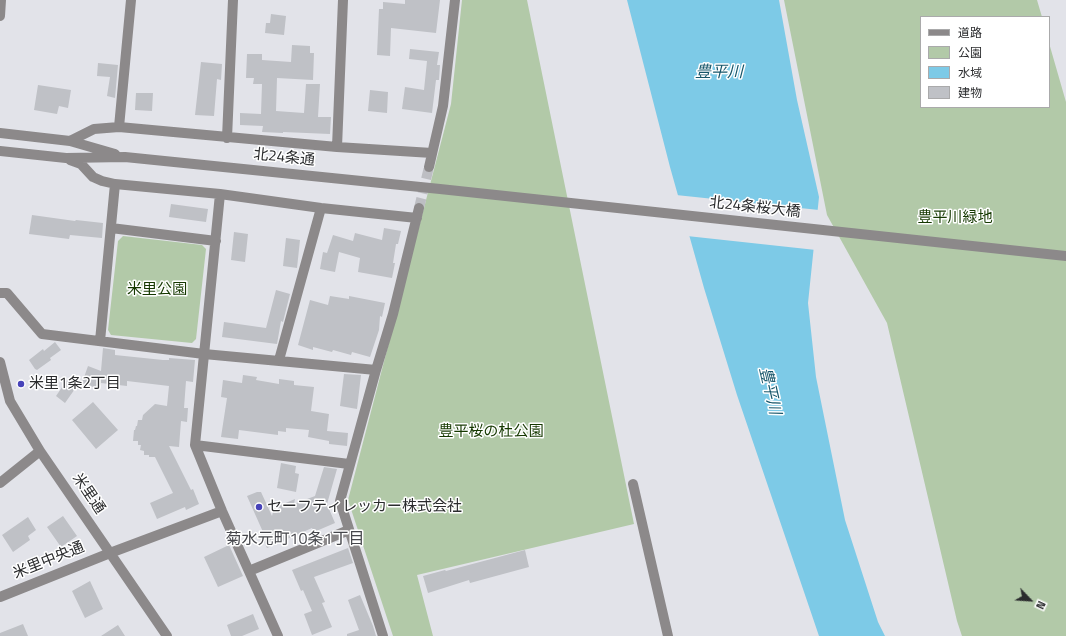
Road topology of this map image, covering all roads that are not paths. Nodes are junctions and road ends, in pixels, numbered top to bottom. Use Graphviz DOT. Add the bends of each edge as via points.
graph roads {
  1 [pos="1,0"];
  2 [pos="131,0"];
  3 [pos="234,0"];
  4 [pos="343,0"];
  5 [pos="455,0"];
  6 [pos="0,16"];
  7 [pos="119,126"];
  8 [pos="0,133"];
  9 [pos="228,138"];
  10 [pos="70,141"];
  11 [pos="337,147"];
  12 [pos="0,151"];
  13 [pos="432,153"];
  14 [pos="125,157"];
  15 [pos="66,158"];
  16 [pos="429,167"];
  17 [pos="115,184"];
  18 [pos="440,189"];
  19 [pos="220,194"];
  20 [pos="321,208"];
  21 [pos="419,208"];
  22 [pos="417,218"];
  23 [pos="112,228"];
  24 [pos="216,240"];
  25 [pos="1066,256"];
  26 [pos="0,293"];
  27 [pos="100,341"];
  28 [pos="204,354"];
  29 [pos="279,360"];
  30 [pos="0,362"];
  31 [pos="376,370"];
  32 [pos="194,445"];
  33 [pos="40,451"];
  34 [pos="349,464"];
  35 [pos="0,483"];
  36 [pos="633,484"];
  37 [pos="222,510"];
  38 [pos="349,530"];
  39 [pos="110,553"];
  40 [pos="249,571"];
  41 [pos="0,597"];
  42 [pos="167,636"];
  43 [pos="278,636"];
  44 [pos="383,636"];
  45 [pos="668,636"];
  1 -- 6 [label="street"];
  2 -- 7 [label="street"];
  3 -- 9 [label="street"];
  4 -- 11 [label="street"];
  5 -- 13 [label="street" via="443,106"];
  7 -- 9 [label="street"];
  7 -- 10 [label="street" via="94,129"];
  8 -- 10 [label="street"];
  9 -- 11 [label="street"];
  10 -- 14 [label="street"];
  11 -- 13 [label="street"];
  12 -- 15 [label="street"];
  13 -- 16 [label="street"];
  14 -- 15 [label="street"];
  14 -- 18 [label="street, 北24条通"];
  15 -- 17 [label="street" via="81,164 93,177"];
  17 -- 19 [label="street"];
  17 -- 23 [label="street"];
  18 -- 25 [label="street, 北24条桜大橋"];
  19 -- 20 [label="street"];
  19 -- 24 [label="street"];
  20 -- 22 [label="street"];
  20 -- 29 [label="street"];
  21 -- 22 [label="street"];
  22 -- 31 [label="street"];
  23 -- 24 [label="street"];
  23 -- 27 [label="street"];
  24 -- 28 [label="street"];
  26 -- 27 [label="street" via="8,293 42,334"];
  27 -- 28 [label="street"];
  28 -- 29 [label="street"];
  28 -- 32 [label="street"];
  29 -- 31 [label="street"];
  30 -- 33 [label="street, 米里通" via="10,401"];
  31 -- 34 [label="street"];
  32 -- 34 [label="street"];
  32 -- 37 [label="street"];
  33 -- 35 [label="street"];
  33 -- 39 [label="street, 米里通"];
  34 -- 38 [label="street" via="340,501"];
  36 -- 45 [label="street"];
  37 -- 39 [label="street, 米里中央通"];
  37 -- 40 [label="street"];
  38 -- 40 [label="street"];
  38 -- 44 [label="street"];
  39 -- 41 [label="street, 米里中央通"];
  39 -- 42 [label="street, 米里通"];
  40 -- 43 [label="street"];
}
